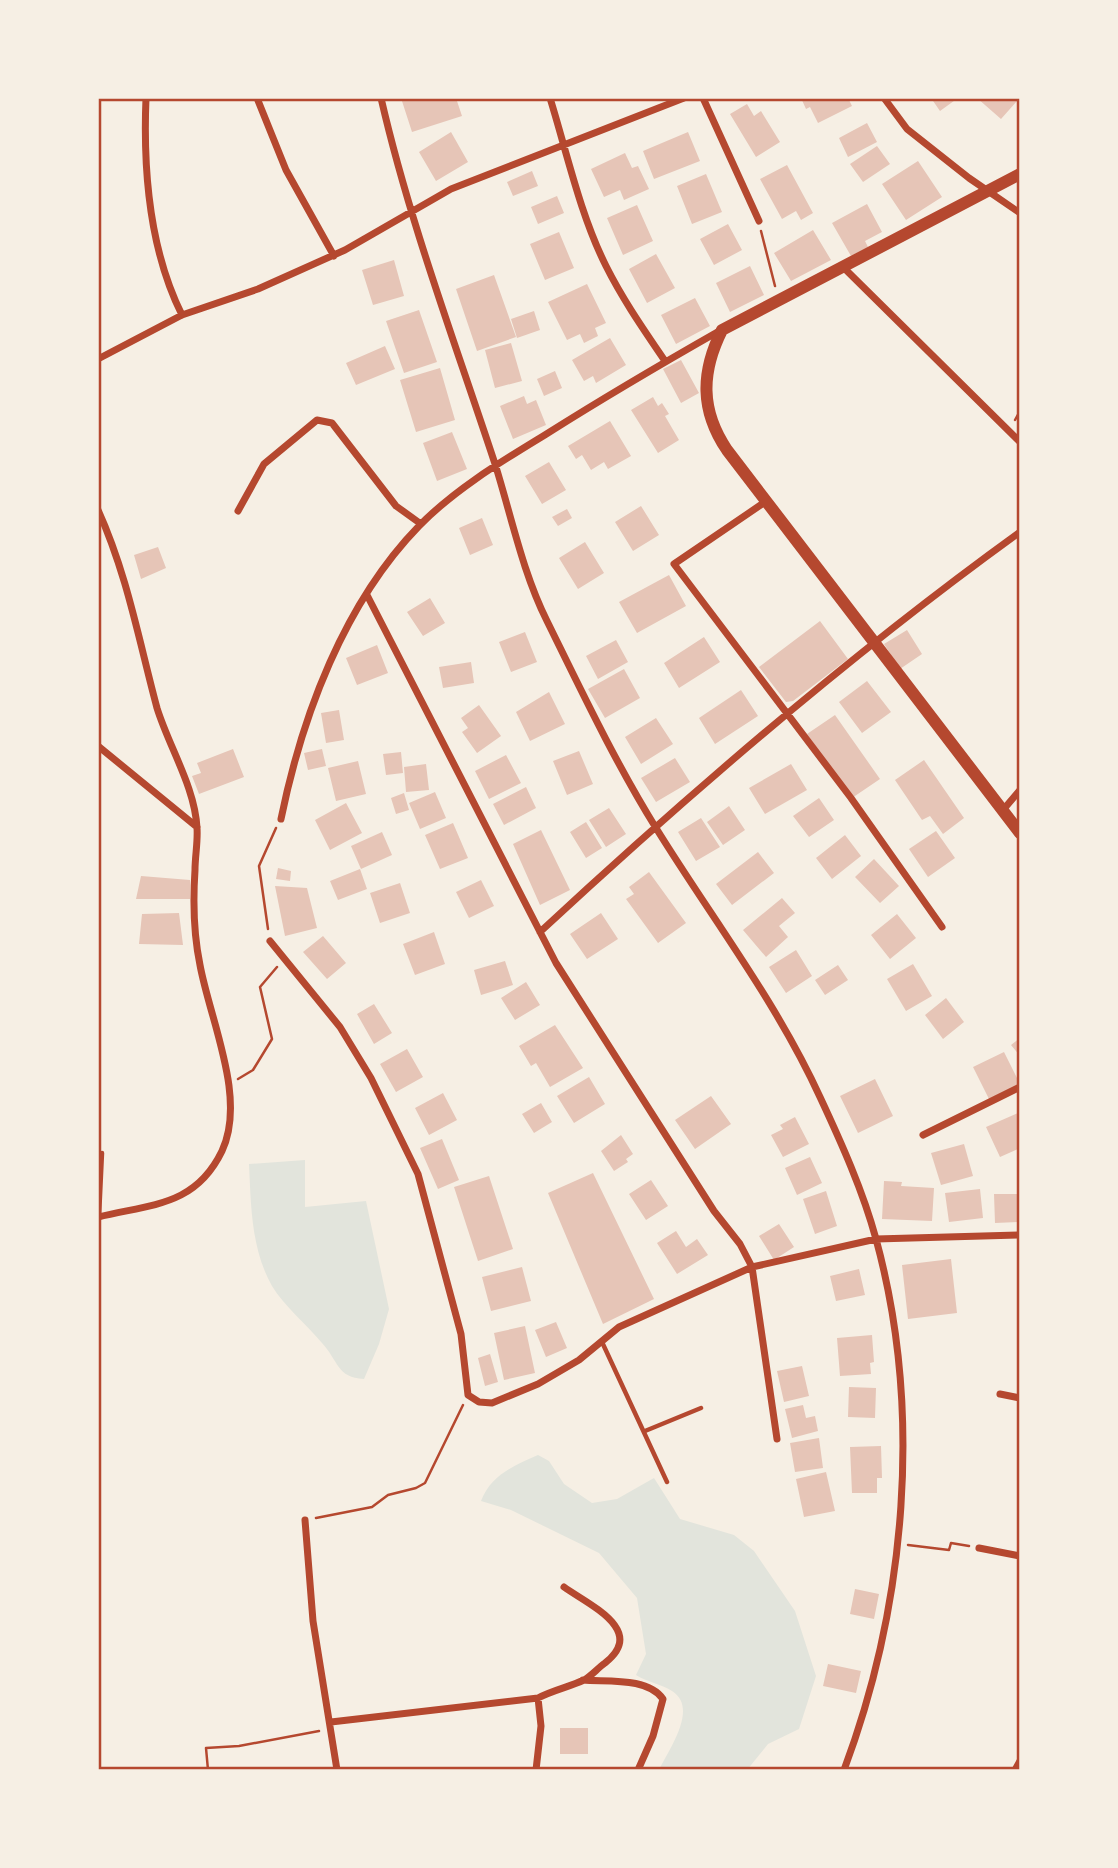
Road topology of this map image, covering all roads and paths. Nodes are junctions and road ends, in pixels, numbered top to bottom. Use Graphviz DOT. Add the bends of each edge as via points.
graph roads {
  1 [pos="146,98"];
  2 [pos="257,98"];
  3 [pos="381,98"];
  4 [pos="550,98"];
  5 [pos="684,98"];
  6 [pos="703,98"];
  7 [pos="884,98"];
  8 [pos="564,143"];
  9 [pos="1020,174"];
  10 [pos="985,190"];
  11 [pos="412,213"];
  12 [pos="1020,213"];
  13 [pos="759,221"];
  14 [pos="334,256"];
  15 [pos="844,268"];
  16 [pos="779,301"];
  17 [pos="182,315"];
  18 [pos="722,330"];
  19 [pos="98,359"];
  20 [pos="665,361"];
  21 [pos="1020,442"];
  22 [pos="495,466"];
  23 [pos="765,502"];
  24 [pos="98,510"];
  25 [pos="238,511"];
  26 [pos="421,524"];
  27 [pos="1020,531"];
  28 [pos="367,595"];
  29 [pos="875,643"];
  30 [pos="784,712"];
  31 [pos="98,746"];
  32 [pos="1020,790"];
  33 [pos="1003,810"];
  34 [pos="281,819"];
  35 [pos="654,825"];
  36 [pos="197,827"];
  37 [pos="1020,833"];
  38 [pos="942,927"];
  39 [pos="540,932"];
  40 [pos="270,941"];
  41 [pos="282,960"];
  42 [pos="229,1084"];
  43 [pos="1020,1087"];
  44 [pos="923,1135"];
  45 [pos="102,1153"];
  46 [pos="99,1217"];
  47 [pos="1020,1235"];
  48 [pos="876,1239"];
  49 [pos="752,1267"];
  50 [pos="602,1341"];
  51 [pos="1000,1394"];
  52 [pos="468,1395"];
  53 [pos="1020,1398"];
  54 [pos="701,1408"];
  55 [pos="645,1432"];
  56 [pos="777,1439"];
  57 [pos="667,1482"];
  58 [pos="305,1520"];
  59 [pos="896,1544"];
  60 [pos="979,1548"];
  61 [pos="1020,1556"];
  62 [pos="564,1587"];
  63 [pos="583,1680"];
  64 [pos="538,1698"];
  65 [pos="331,1725"];
  66 [pos="1020,1762"];
  67 [pos="208,1770"];
  68 [pos="337,1770"];
  69 [pos="536,1770"];
  70 [pos="638,1770"];
  71 [pos="844,1770"];
  72 [pos="1015,1770"];
  1 -- 17 [label="street" via="144,144 154,232"];
  2 -- 14 [label="street" via="286,170"];
  3 -- 11 [label="street"];
  4 -- 8 [label="street"];
  5 -- 8 [label="street"];
  6 -- 13 [label="street"];
  7 -- 10 [label="street" via="907,129"];
  8 -- 11 [label="street" via="451,189"];
  8 -- 20 [label="street" via="604,263"];
  9 -- 10 [label="street"];
  10 -- 12 [label="street"];
  10 -- 15 [label="street"];
  11 -- 14 [label="street"];
  11 -- 22 [label="street"];
  13 -- 16 [label="path"];
  14 -- 17 [label="street"];
  15 -- 16 [label="street"];
  15 -- 21 [label="street"];
  16 -- 18 [label="street"];
  17 -- 19 [label="street"];
  18 -- 20 [label="street"];
  18 -- 23 [label="street" via="707,370 707,410 718,437"];
  20 -- 22 [label="street"];
  22 -- 26 [label="street"];
  22 -- 35 [label="street" via="533,593"];
  23 -- 29 [label="street"];
  23 -- 30 [label="street" via="674,564"];
  24 -- 36 [label="street" via="130,597 158,710"];
  25 -- 26 [label="street" via="264,464 317,419 324,419 332,423 396,506"];
  26 -- 28 [label="street"];
  27 -- 29 [label="street"];
  28 -- 34 [label="street" via="320,689 291,770"];
  28 -- 39 [label="street"];
  29 -- 30 [label="street"];
  29 -- 33 [label="street"];
  30 -- 35 [label="street"];
  30 -- 38 [label="street"];
  31 -- 36 [label="street"];
  32 -- 33 [label="street"];
  33 -- 37 [label="street"];
  34 -- 40 [label="path" via="259,866"];
  35 -- 39 [label="street"];
  35 -- 48 [label="street" via="779,1018 820,1096"];
  36 -- 42 [label="street" via="194,874 199,962"];
  39 -- 49 [label="street"];
  40 -- 41 [label="street"];
  41 -- 42 [label="path" via="260,987 272,1039 253,1070"];
  41 -- 52 [label="street" via="351,1044 418,1174 461,1334"];
  42 -- 46 [label="street" via="229,1131 217,1159 195,1188 146,1209"];
  43 -- 44 [label="street"];
  45 -- 46 [label="lane"];
  47 -- 48 [label="street"];
  48 -- 49 [label="street"];
  48 -- 59 [label="street" via="893,1326 903,1422"];
  49 -- 50 [label="street" via="619,1326"];
  49 -- 56 [label="street"];
  50 -- 52 [label="street" via="548,1378 503,1398 485,1404"];
  50 -- 55 [label="lane"];
  51 -- 53 [label="street"];
  52 -- 58 [label="path" via="425,1483 388,1495 372,1507"];
  54 -- 55 [label="lane"];
  55 -- 57 [label="lane"];
  58 -- 65 [label="street" via="313,1621"];
  59 -- 60 [label="path" via="949,1550 951,1543"];
  59 -- 71 [label="street" via="868,1699"];
  60 -- 61 [label="street"];
  62 -- 63 [label="street" via="612,1622 622,1639 615,1655"];
  63 -- 64 [label="street"];
  63 -- 70 [label="street" via="628,1683 658,1692 663,1699"];
  64 -- 65 [label="street"];
  64 -- 69 [label="street" via="541,1726"];
  65 -- 67 [label="path" via="239,1746 206,1748"];
  65 -- 68 [label="street"];
  66 -- 72 [label="street"];
}
